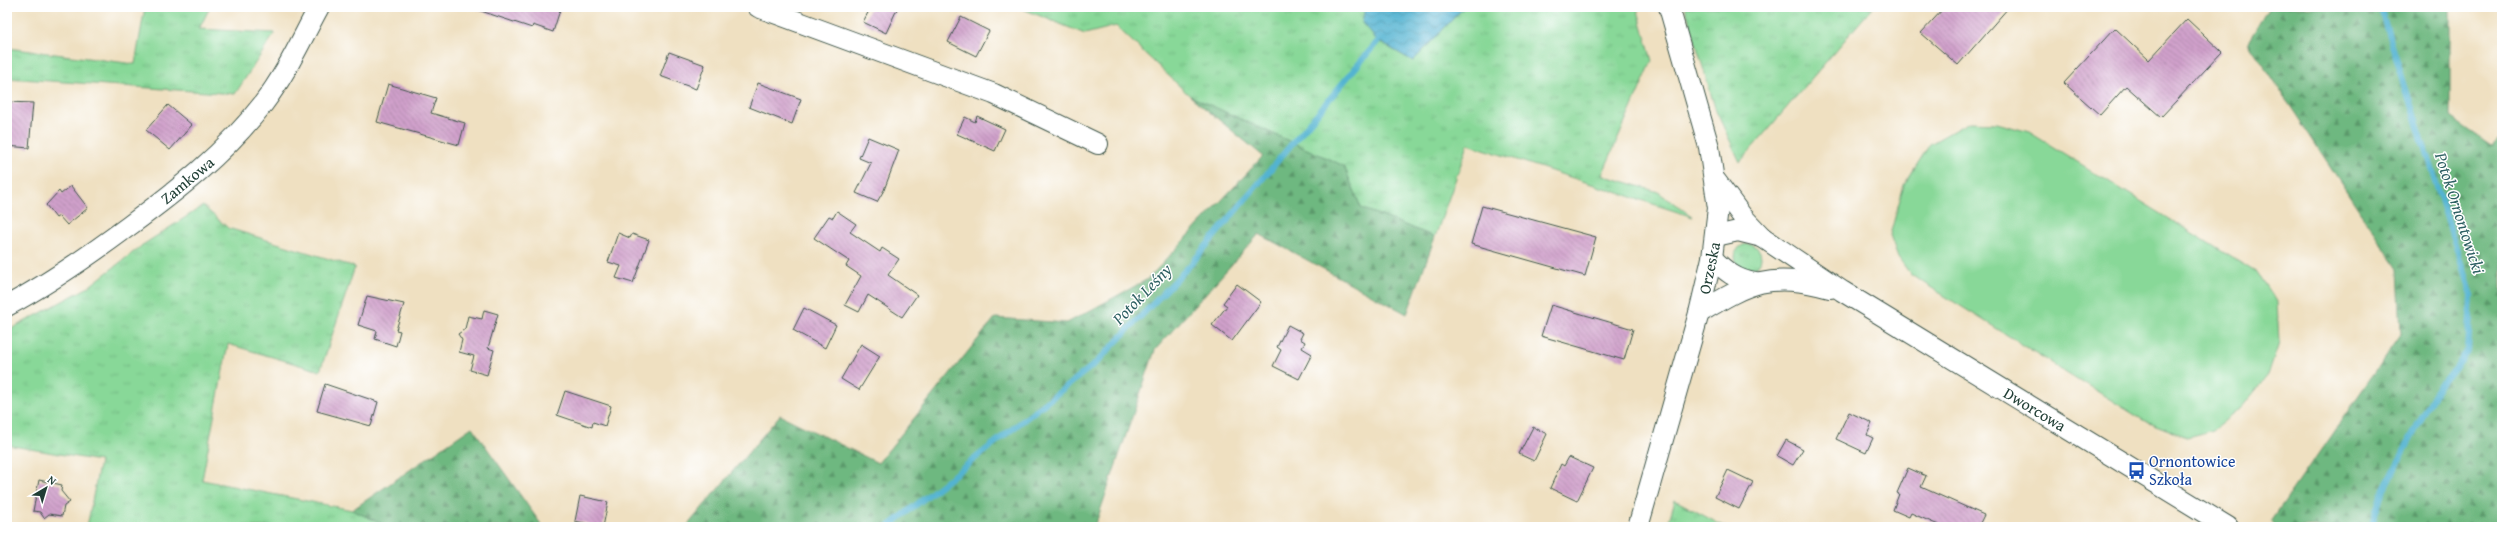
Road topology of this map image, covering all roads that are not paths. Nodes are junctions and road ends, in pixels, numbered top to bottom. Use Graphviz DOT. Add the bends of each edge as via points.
graph roads {
  1 [pos="319,7"];
  2 [pos="758,7"];
  3 [pos="1669,7"];
  4 [pos="1098,144"];
  5 [pos="1716,181"];
  6 [pos="1716,236"];
  7 [pos="1766,240"];
  8 [pos="1712,258"];
  9 [pos="1758,282"];
  10 [pos="1842,291"];
  11 [pos="7,306"];
  12 [pos="1699,313"];
  13 [pos="1638,527"];
  14 [pos="2228,527"];
  1 -- 11 [label="street, Zamkowa" via="278,81 226,147 188,181 87,257"];
  2 -- 4 [label="street" via="994,94"];
  3 -- 5 [label="street, Orzeska" via="1710,147"];
  5 -- 6 [label="street, Orzeska"];
  5 -- 7 [label="street, Dworcowa" via="1742,216"];
  6 -- 7 [label="street" via="1738,232"];
  6 -- 8 [label="street, Orzeska"];
  7 -- 9 [label="street" via="1777,258 1774,270"];
  7 -- 10 [label="street, Dworcowa"];
  8 -- 9 [label="street" via="1728,273 1744,281"];
  8 -- 12 [label="street, Orzeska"];
  9 -- 10 [label="street, Dworcowa" via="1788,280 1813,283"];
  9 -- 12 [label="street, Dworcowa" via="1740,288"];
  10 -- 14 [label="street, Dworcowa"];
  12 -- 13 [label="street, Orzeska"];
}
